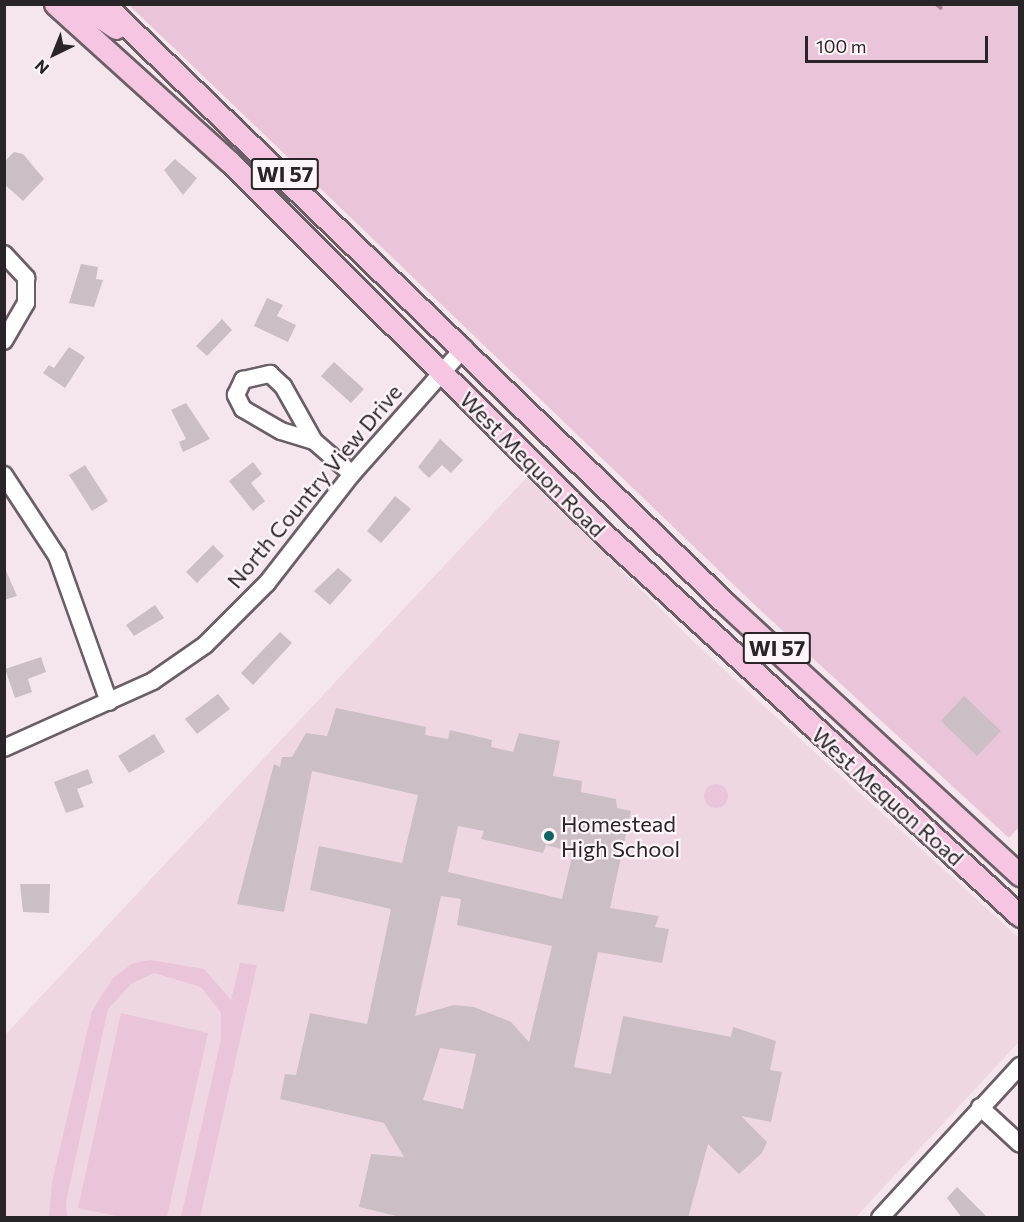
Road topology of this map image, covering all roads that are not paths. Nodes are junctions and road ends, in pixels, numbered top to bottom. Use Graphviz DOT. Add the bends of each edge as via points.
graph roads {
  1 [pos="55,4"];
  2 [pos="80,4"];
  3 [pos="104,4"];
  4 [pos="141,39"];
  5 [pos="4,254"];
  6 [pos="4,341"];
  7 [pos="464,348"];
  8 [pos="440,372"];
  9 [pos="314,441"];
  10 [pos="352,474"];
  11 [pos="4,475"];
  12 [pos="109,702"];
  13 [pos="4,748"];
  14 [pos="1020,875"];
  15 [pos="1020,916"];
  16 [pos="1020,1066"];
  17 [pos="980,1107"];
  18 [pos="1020,1144"];
  19 [pos="880,1218"];
  1 -- 8 [label="main road, West Mequon Road / WI 57" via="230,162"];
  2 -- 4 [label="main road"];
  3 -- 4 [label="main road, West Mequon Road / WI 57"];
  4 -- 7 [label="main road, West Mequon Road / WI 57"];
  5 -- 6 [label="street" via="26,278 26,303"];
  7 -- 8 [label="street, North Country View Drive"];
  7 -- 14 [label="main road, West Mequon Road / WI 57" via="726,604"];
  8 -- 10 [label="street, North Country View Drive"];
  8 -- 15 [label="main road, West Mequon Road / WI 57" via="606,536"];
  9 -- 9 [label="street" via="281,431 243,409 236,395 243,380 270,374 283,386"];
  9 -- 10 [label="street"];
  10 -- 12 [label="street, North Country View Drive" via="267,583 204,645 153,681"];
  11 -- 12 [label="street" via="57,556"];
  12 -- 13 [label="street, North Country View Drive"];
  16 -- 17 [label="street"];
  17 -- 18 [label="street"];
  17 -- 19 [label="street"];
}
